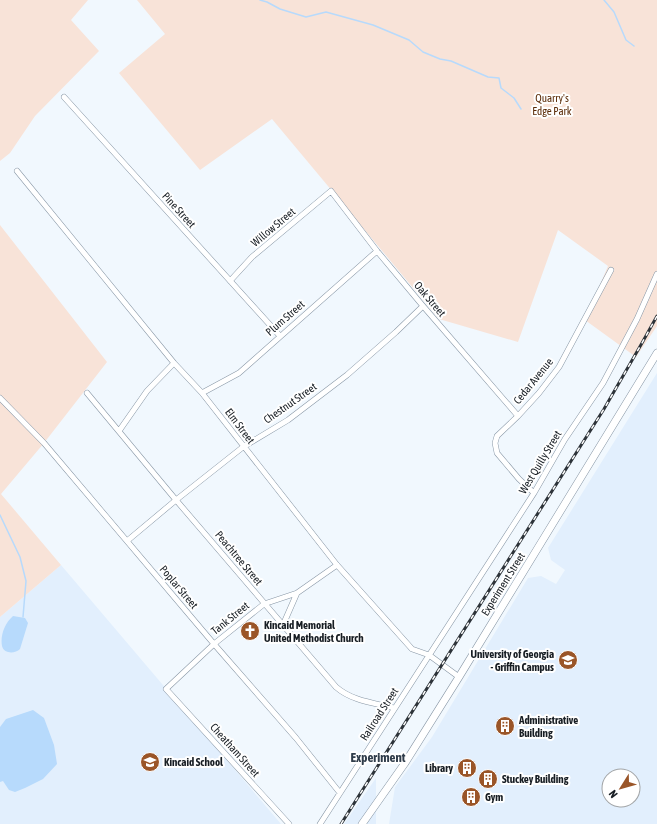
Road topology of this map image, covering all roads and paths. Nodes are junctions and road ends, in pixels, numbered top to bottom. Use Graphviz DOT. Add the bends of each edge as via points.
graph roads {
  1 [pos="64,97"];
  2 [pos="17,171"];
  3 [pos="332,191"];
  4 [pos="377,251"];
  5 [pos="611,270"];
  6 [pos="657,274"];
  7 [pos="230,281"];
  8 [pos="423,306"];
  9 [pos="280,336"];
  10 [pos="657,353"];
  11 [pos="174,363"];
  12 [pos="86,393"];
  13 [pos="202,393"];
  14 [pos="0,398"];
  15 [pos="518,416"];
  16 [pos="119,431"];
  17 [pos="243,447"];
  18 [pos="534,493"];
  19 [pos="176,500"];
  20 [pos="127,541"];
  21 [pos="336,565"];
  22 [pos="297,593"];
  23 [pos="264,604"];
  24 [pos="283,625"];
  25 [pos="214,644"];
  26 [pos="428,655"];
  27 [pos="459,677"];
  28 [pos="166,689"];
  29 [pos="394,708"];
  30 [pos="340,793"];
  31 [pos="289,824"];
  32 [pos="320,824"];
  33 [pos="362,824"];
  1 -- 7 [label="street, Pine Street"];
  2 -- 11 [label="street, Elm Street"];
  3 -- 4 [label="street, Oak Street"];
  3 -- 7 [label="street, Willow Street" via="252,257"];
  4 -- 8 [label="street, Oak Street"];
  4 -- 9 [label="street, Plum Street"];
  5 -- 15 [label="street, Cedar Avenue" via="559,367"];
  6 -- 18 [label="street, West Quilly Street" via="637,319 603,383 565,439"];
  7 -- 9 [label="street, Pine Street"];
  8 -- 15 [label="street, Oak Street"];
  8 -- 17 [label="street, Chestnut Street" via="347,375 288,420"];
  9 -- 13 [label="street, Plum Street" via="239,373"];
  10 -- 27 [label="main road, Experiment Street"];
  11 -- 13 [label="street, Elm Street"];
  11 -- 16 [label="street" via="147,391"];
  12 -- 16 [label="street, Peachtree Street"];
  13 -- 17 [label="street, Elm Street"];
  14 -- 20 [label="street, Poplar Street" via="44,443"];
  15 -- 18 [label="street, Cedar Avenue" via="497,436 497,453"];
  16 -- 19 [label="street, Peachtree Street"];
  17 -- 19 [label="street, Chestnut Street"];
  17 -- 21 [label="street, Elm Street"];
  18 -- 26 [label="street, West Quilly Street"];
  19 -- 20 [label="street, Chestnut Street"];
  19 -- 23 [label="street, Peachtree Street"];
  20 -- 25 [label="street, Poplar Street"];
  21 -- 22 [label="street, Tank Street"];
  21 -- 26 [label="street, Elm Street" via="412,649"];
  22 -- 23 [label="street, Tank Street"];
  22 -- 24 [label="street"];
  23 -- 24 [label="street, Peachtree Street"];
  23 -- 25 [label="street, Tank Street"];
  24 -- 29 [label="street, Peachtree Street" via="344,695"];
  25 -- 28 [label="street, Tank Street"];
  25 -- 30 [label="street, Poplar Street"];
  26 -- 27 [label="street, Elm Street"];
  26 -- 29 [label="street, Railroad Street"];
  27 -- 33 [label="main road, Experiment Street" via="405,763"];
  28 -- 31 [label="street, Cheatham Street"];
  29 -- 30 [label="street, Railroad Street"];
  30 -- 32 [label="street, Railroad Street"];
}
